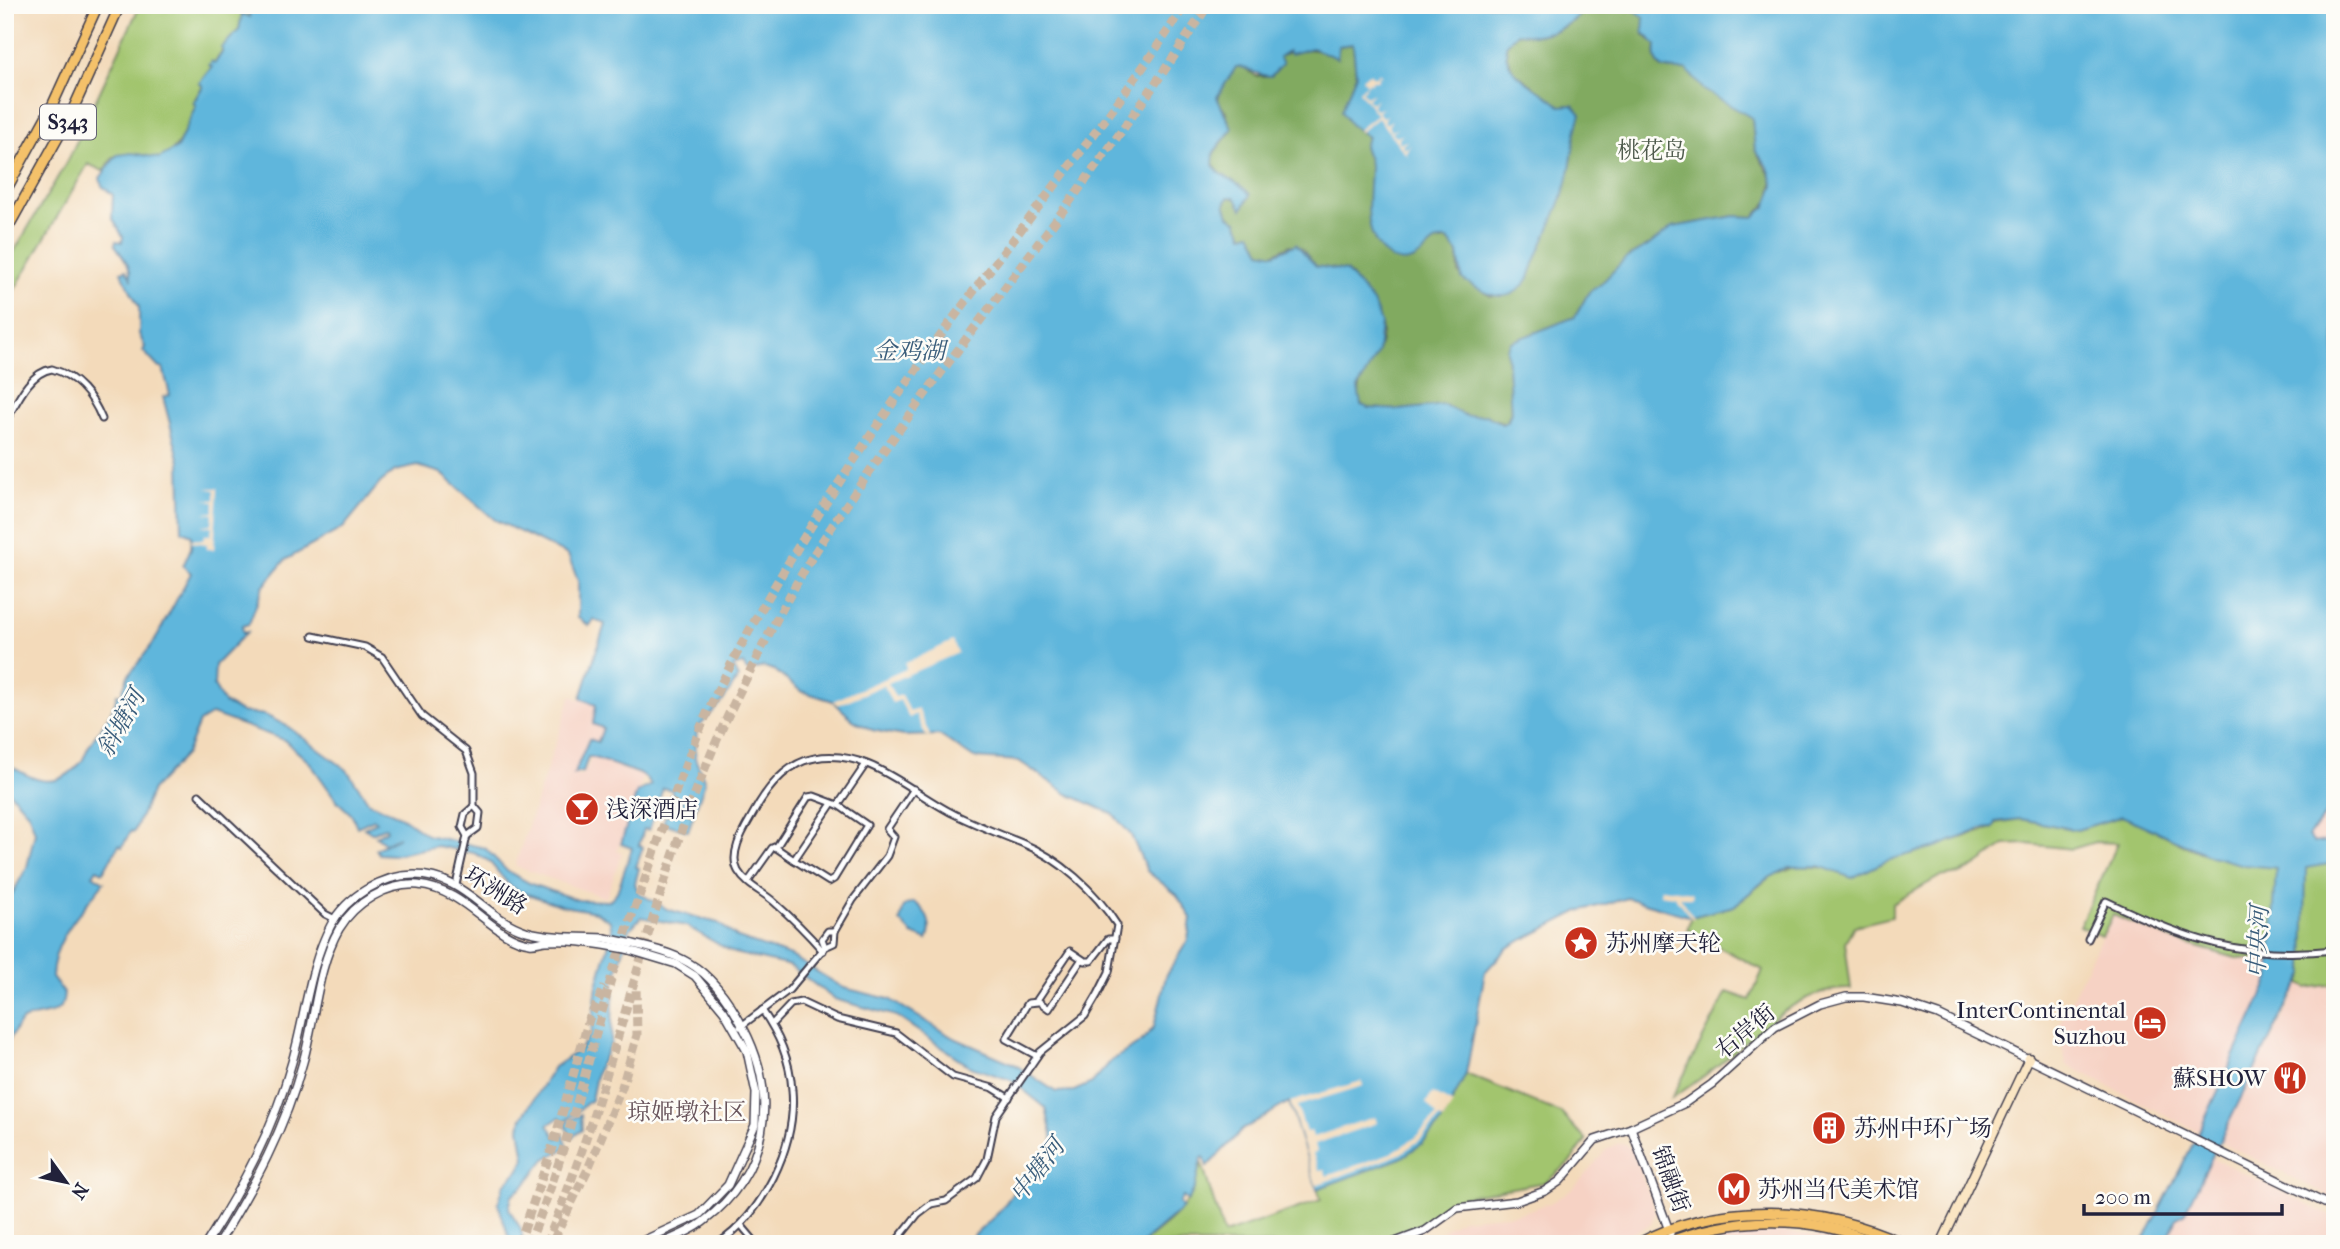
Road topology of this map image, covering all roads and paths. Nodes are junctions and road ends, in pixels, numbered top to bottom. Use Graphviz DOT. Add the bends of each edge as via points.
graph roads {
  1 [pos="98,5"];
  2 [pos="120,5"];
  3 [pos="5,192"];
  4 [pos="5,233"];
  5 [pos="102,419"];
  6 [pos="5,423"];
  7 [pos="313,636"];
  8 [pos="866,764"];
  9 [pos="914,789"];
  10 [pos="198,795"];
  11 [pos="834,805"];
  12 [pos="474,806"];
  13 [pos="467,837"];
  14 [pos="775,847"];
  15 [pos="794,860"];
  16 [pos="748,883"];
  17 [pos="456,885"];
  18 [pos="335,919"];
  19 [pos="835,930"];
  20 [pos="547,937"];
  21 [pos="1115,939"];
  22 [pos="2088,939"];
  23 [pos="628,946"];
  24 [pos="824,949"];
  25 [pos="2334,951"];
  26 [pos="1082,959"];
  27 [pos="1038,1002"];
  28 [pos="762,1010"];
  29 [pos="772,1024"];
  30 [pos="742,1025"];
  31 [pos="734,1031"];
  32 [pos="1037,1056"];
  33 [pos="2029,1058"];
  34 [pos="1009,1098"];
  35 [pos="1631,1128"];
  36 [pos="2335,1208"];
  37 [pos="741,1225"];
  38 [pos="1669,1229"];
  39 [pos="1669,1242"];
  40 [pos="206,1244"];
  41 [pos="218,1244"];
  42 [pos="636,1244"];
  43 [pos="660,1244"];
  44 [pos="717,1244"];
  45 [pos="757,1244"];
  46 [pos="894,1244"];
  47 [pos="1390,1244"];
  48 [pos="1637,1244"];
  49 [pos="1878,1244"];
  50 [pos="1905,1244"];
  51 [pos="1941,1244"];
  1 -- 3 [label="main road, S343" via="52,106"];
  2 -- 4 [label="main road, S343" via="71,116"];
  5 -- 6 [label="street" via="82,387 52,369 32,381"];
  7 -- 12 [label="street" via="365,647 383,657 422,716 466,751 474,773"];
  8 -- 9 [label="street"];
  8 -- 11 [label="street"];
  8 -- 16 [label="street" via="827,756 799,762 784,772 762,798 740,838 735,856 738,871"];
  9 -- 19 [label="street" via="887,829 894,837 887,856"];
  9 -- 21 [label="street" via="955,815 1052,860 1105,906 1117,926"];
  10 -- 18 [label="street"];
  11 -- 14 [label="street" via="808,797"];
  11 -- 15 [label="street"];
  11 -- 15 [label="street" via="867,825 834,879 829,882"];
  12 -- 13 [label="street" via="465,814 462,827"];
  12 -- 13 [label="street" via="480,813 478,828"];
  13 -- 17 [label="street"];
  14 -- 15 [label="street"];
  14 -- 16 [label="street"];
  16 -- 24 [label="street"];
  17 -- 18 [label="street, 环洲路" via="414,875 396,877 357,895"];
  17 -- 20 [label="street, 环洲路" via="524,930"];
  18 -- 40 [label="street, 环洲路" via="317,964 273,1118 248,1173"];
  19 -- 24 [label="street" via="834,943"];
  19 -- 24 [label="street" via="822,939"];
  20 -- 23 [label="street, 环洲路, bridge"];
  20 -- 41 [label="street, 环洲路" via="530,943 514,936 440,889 400,886 382,891 354,909 333,941 285,1119 259,1177"];
  21 -- 26 [label="street" via="1108,939 1091,961"];
  21 -- 32 [label="street" via="1109,972 1085,1016"];
  22 -- 25 [label="street" via="2106,901 2183,936 2244,950"];
  23 -- 30 [label="street, 环洲路" via="668,952 692,964 716,987"];
  23 -- 31 [label="street, 环洲路" via="695,976"];
  24 -- 28 [label="street" via="789,990"];
  26 -- 27 [label="street" via="1049,1009"];
  26 -- 27 [label="street" via="1070,951"];
  27 -- 32 [label="street" via="1028,1003 1006,1039"];
  28 -- 29 [label="street"];
  28 -- 30 [label="street"];
  29 -- 34 [label="street" via="791,1004 802,1002 837,1019 896,1033 953,1077 993,1088"];
  29 -- 37 [label="street" via="788,1065 791,1116 775,1172"];
  30 -- 31 [label="street"];
  30 -- 43 [label="street, 环洲路" via="763,1077 766,1107 759,1142 736,1190 718,1209 694,1228"];
  31 -- 42 [label="street, 环洲路" via="747,1051 756,1093 755,1125 740,1163 729,1185 699,1215"];
  32 -- 34 [label="street"];
  33 -- 35 [label="street, 右岸街" via="1916,1007 1887,999 1846,997 1820,1004 1775,1027 1696,1095"];
  33 -- 36 [label="street, 右岸街"];
  33 -- 51 [label="main road"];
  34 -- 46 [label="street" via="996,1116 995,1136 977,1178 918,1214"];
  35 -- 38 [label="street, 锦融街"];
  35 -- 47 [label="street, 右岸街" via="1595,1140 1560,1181 1545,1191 1517,1201 1457,1208 1425,1231"];
  37 -- 44 [label="street"];
  37 -- 45 [label="street"];
  38 -- 39 [label="street, 锦融街"];
  38 -- 48 [label="main road"];
  38 -- 50 [label="main road" via="1717,1217 1782,1211 1853,1223"];
  39 -- 49 [label="main road" via="1723,1226 1780,1222 1840,1230"];
}
